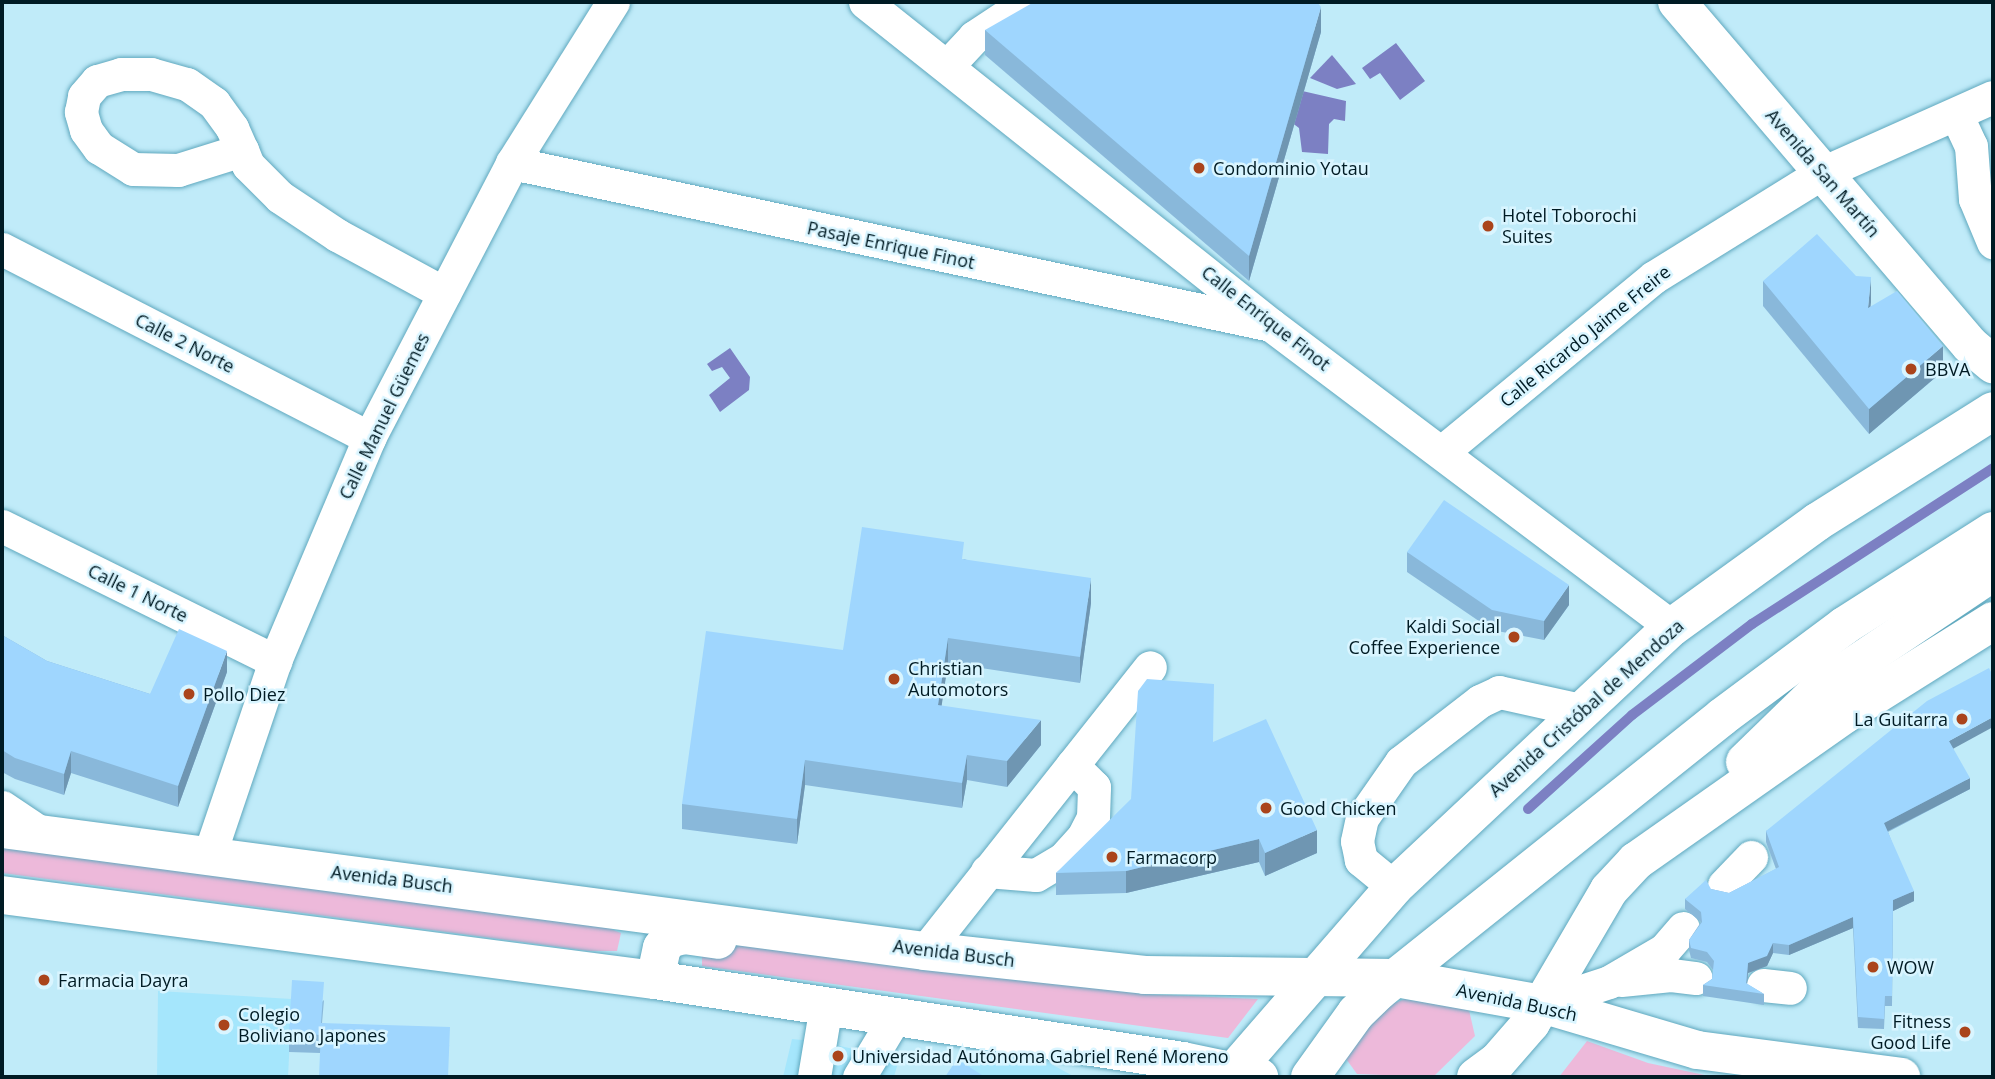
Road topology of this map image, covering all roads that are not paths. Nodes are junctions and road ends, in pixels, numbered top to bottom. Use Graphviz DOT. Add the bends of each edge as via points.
graph roads {
  1 [pos="865,2"];
  2 [pos="1027,2"];
  3 [pos="1676,2"];
  4 [pos="606,4"];
  5 [pos="949,65"];
  6 [pos="1993,97"];
  7 [pos="1956,114"];
  8 [pos="242,150"];
  9 [pos="512,163"];
  10 [pos="1822,173"];
  11 [pos="1993,242"];
  12 [pos="2,249"];
  13 [pos="444,293"];
  14 [pos="1271,325"];
  15 [pos="1981,354"];
  16 [pos="1990,413"];
  17 [pos="369,438"];
  18 [pos="1443,451"];
  19 [pos="2,526"];
  20 [pos="1993,531"];
  21 [pos="1993,572"];
  22 [pos="1993,621"];
  23 [pos="1672,627"];
  24 [pos="275,661"];
  25 [pos="1150,667"];
  26 [pos="1581,710"];
  27 [pos="1072,765"];
  28 [pos="2,807"];
  29 [pos="2,829"];
  30 [pos="44,835"];
  31 [pos="1666,838"];
  32 [pos="209,856"];
  33 [pos="1751,856"];
  34 [pos="988,871"];
  35 [pos="1724,885"];
  36 [pos="1394,887"];
  37 [pos="2,895"];
  38 [pos="1684,928"];
  39 [pos="851,940"];
  40 [pos="925,951"];
  41 [pos="1317,974"];
  42 [pos="1396,978"];
  43 [pos="1696,978"];
  44 [pos="655,980"];
  45 [pos="1608,982"];
  46 [pos="1542,1004"];
  47 [pos="826,1005"];
  48 [pos="895,1017"];
  49 [pos="1033,1039"];
  50 [pos="1802,1072"];
  51 [pos="1241,1075"];
  52 [pos="814,1077"];
  53 [pos="859,1077"];
  54 [pos="1096,1077"];
  55 [pos="1310,1077"];
  56 [pos="1476,1077"];
  57 [pos="1901,1077"];
  1 -- 5 [label="street, Calle Enrique Finot"];
  2 -- 5 [label="street" via="974,37"];
  3 -- 10 [label="main road, Avenida San Martín"];
  4 -- 9 [label="street, Calle Manuel Güemes"];
  5 -- 14 [label="street, Calle Enrique Finot"];
  6 -- 7 [label="street, Calle Ricardo Jaime Freire"];
  7 -- 10 [label="street, Calle Ricardo Jaime Freire"];
  7 -- 11 [label="street" via="1971,146 1975,199"];
  8 -- 13 [label="street" via="248,165 280,197 337,235"];
  9 -- 13 [label="street, Calle Manuel Güemes"];
  9 -- 14 [label="street, Pasaje Enrique Finot"];
  10 -- 15 [label="main road, Avenida San Martín"];
  10 -- 18 [label="street, Calle Ricardo Jaime Freire" via="1654,277"];
  12 -- 17 [label="street, Calle 2 Norte"];
  13 -- 17 [label="street, Calle Manuel Güemes"];
  14 -- 18 [label="street, Calle Enrique Finot"];
  15 -- 16 [label="main road, Avenida San Martín" via="1979,366"];
  16 -- 23 [label="main road, Avenida Cristóbal de Mendoza" via="1816,522"];
  17 -- 24 [label="street, Calle Manuel Güemes"];
  18 -- 23 [label="street, Calle Enrique Finot"];
  19 -- 24 [label="street, Calle 1 Norte"];
  20 -- 42 [label="main road" via="1844,626 1722,717"];
  21 -- 31 [label="main road" via="1822,687"];
  22 -- 31 [label="main road" via="1845,714"];
  23 -- 26 [label="main road, Avenida Cristóbal de Mendoza"];
  24 -- 32 [label="street, Calle Manuel Güemes"];
  25 -- 27 [label="street"];
  26 -- 36 [label="main road, Avenida Cristóbal de Mendoza"];
  26 -- 36 [label="street" via="1500,692 1480,701 1401,762 1362,818 1357,841 1361,860"];
  27 -- 34 [label="street"];
  27 -- 34 [label="street" via="1094,786 1093,817 1083,837 1063,859 1036,875"];
  28 -- 30 [label="street"];
  29 -- 30 [label="main road, Avenida Busch"];
  30 -- 32 [label="main road, Avenida Busch"];
  31 -- 46 [label="main road" via="1609,890"];
  32 -- 39 [label="main road, Avenida Busch"];
  33 -- 35 [label="street"];
  34 -- 40 [label="street"];
  36 -- 41 [label="main road, Avenida Cristóbal de Mendoza"];
  37 -- 44 [label="main road"];
  38 -- 45 [label="street" via="1664,950"];
  39 -- 40 [label="main road, Avenida Busch"];
  39 -- 44 [label="main road" via="797,951 684,935 662,948"];
  40 -- 41 [label="main road, Avenida Busch" via="1145,975"];
  41 -- 42 [label="main road, Avenida Busch"];
  41 -- 51 [label="main road, Avenida Cristóbal de Mendoza"];
  42 -- 46 [label="main road, Avenida Busch"];
  42 -- 55 [label="main road" via="1356,1013"];
  43 -- 45 [label="street" via="1671,975"];
  44 -- 47 [label="main road"];
  45 -- 46 [label="street"];
  46 -- 50 [label="main road, Avenida Busch" via="1697,1050"];
  46 -- 56 [label="main road" via="1497,1062"];
  47 -- 48 [label="main road"];
  47 -- 52 [label="street"];
  48 -- 49 [label="main road"];
  48 -- 53 [label="street"];
  49 -- 51 [label="main road"];
  49 -- 54 [label="main road"];
  50 -- 57 [label="main road, Avenida Busch"];
}
